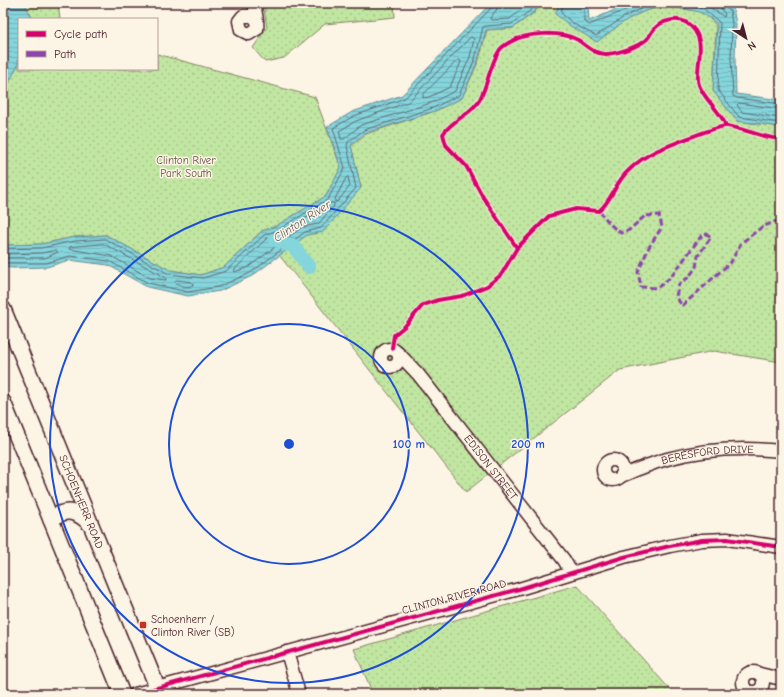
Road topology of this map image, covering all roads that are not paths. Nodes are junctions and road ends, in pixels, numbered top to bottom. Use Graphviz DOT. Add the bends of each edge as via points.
graph roads {
  1 [pos="3,309"];
  2 [pos="397,360"];
  3 [pos="3,402"];
  4 [pos="781,451"];
  5 [pos="621,464"];
  6 [pos="636,470"];
  7 [pos="621,476"];
  8 [pos="51,520"];
  9 [pos="92,526"];
  10 [pos="781,547"];
  11 [pos="571,572"];
  12 [pos="287,652"];
  13 [pos="159,691"];
  14 [pos="122,694"];
  15 [pos="135,694"];
  16 [pos="299,694"];
  1 -- 9 [label="main road, SCHOENHERR ROAD"];
  2 -- 11 [label="street, EDISON STREET" via="408,364 418,374"];
  3 -- 8 [label="main road"];
  4 -- 6 [label="street, BERESFORD DRIVE" via="749,449 700,453 667,459"];
  5 -- 6 [label="street"];
  5 -- 7 [label="street"];
  5 -- 7 [label="street, BERESFORD DRIVE" via="609,461 604,472 607,478 612,480"];
  6 -- 7 [label="street, BERESFORD DRIVE"];
  8 -- 9 [label="main road" via="60,513 71,511 83,517"];
  8 -- 14 [label="main road"];
  9 -- 13 [label="main road, SCHOENHERR ROAD"];
  10 -- 11 [label="street, CLINTON RIVER ROAD" via="741,540 702,540 624,556"];
  11 -- 12 [label="street, CLINTON RIVER ROAD" via="519,589"];
  12 -- 13 [label="street, CLINTON RIVER ROAD"];
  12 -- 16 [label="street"];
  13 -- 15 [label="street, CLINTON RIVER ROAD"];
}
